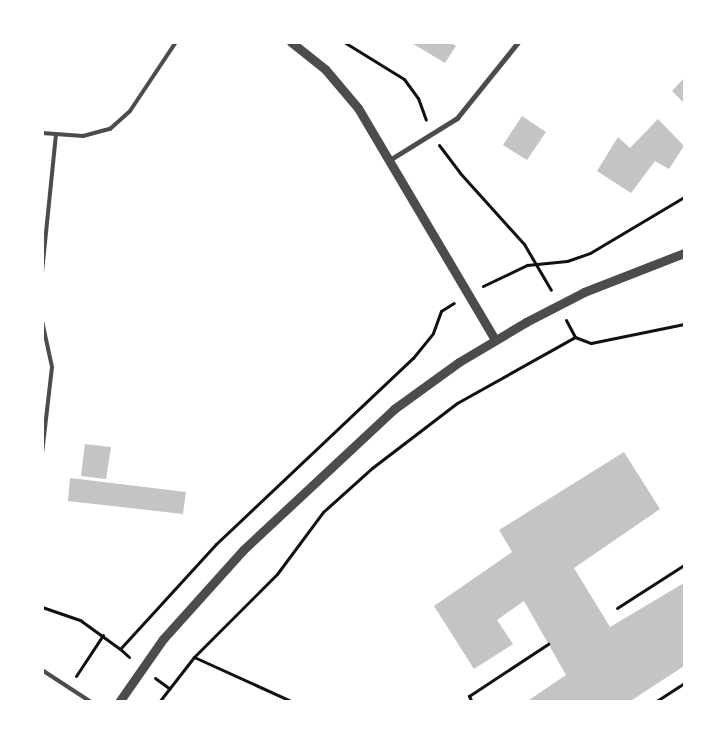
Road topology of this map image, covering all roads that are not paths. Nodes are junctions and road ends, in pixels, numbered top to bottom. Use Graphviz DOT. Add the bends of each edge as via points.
graph roads {
  1 [pos="176,42"];
  2 [pos="291,42"];
  3 [pos="518,42"];
  4 [pos="42,133"];
  5 [pos="56,135"];
  6 [pos="391,159"];
  7 [pos="684,253"];
  8 [pos="42,272"];
  9 [pos="42,322"];
  10 [pos="495,340"];
  11 [pos="42,453"];
  12 [pos="42,670"];
  13 [pos="91,702"];
  14 [pos="119,702"];
  1 -- 5 [label="lane" via="142,94 118,122 96,135"];
  2 -- 6 [label="street" via="345,89"];
  3 -- 6 [label="street" via="474,101 433,135"];
  4 -- 5 [label="lane"];
  5 -- 8 [label="lane"];
  6 -- 10 [label="street"];
  7 -- 10 [label="street" via="621,276 558,305"];
  9 -- 11 [label="lane" via="52,367"];
  10 -- 14 [label="street" via="394,409 286,507 163,639"];
  12 -- 13 [label="lane"];
}
